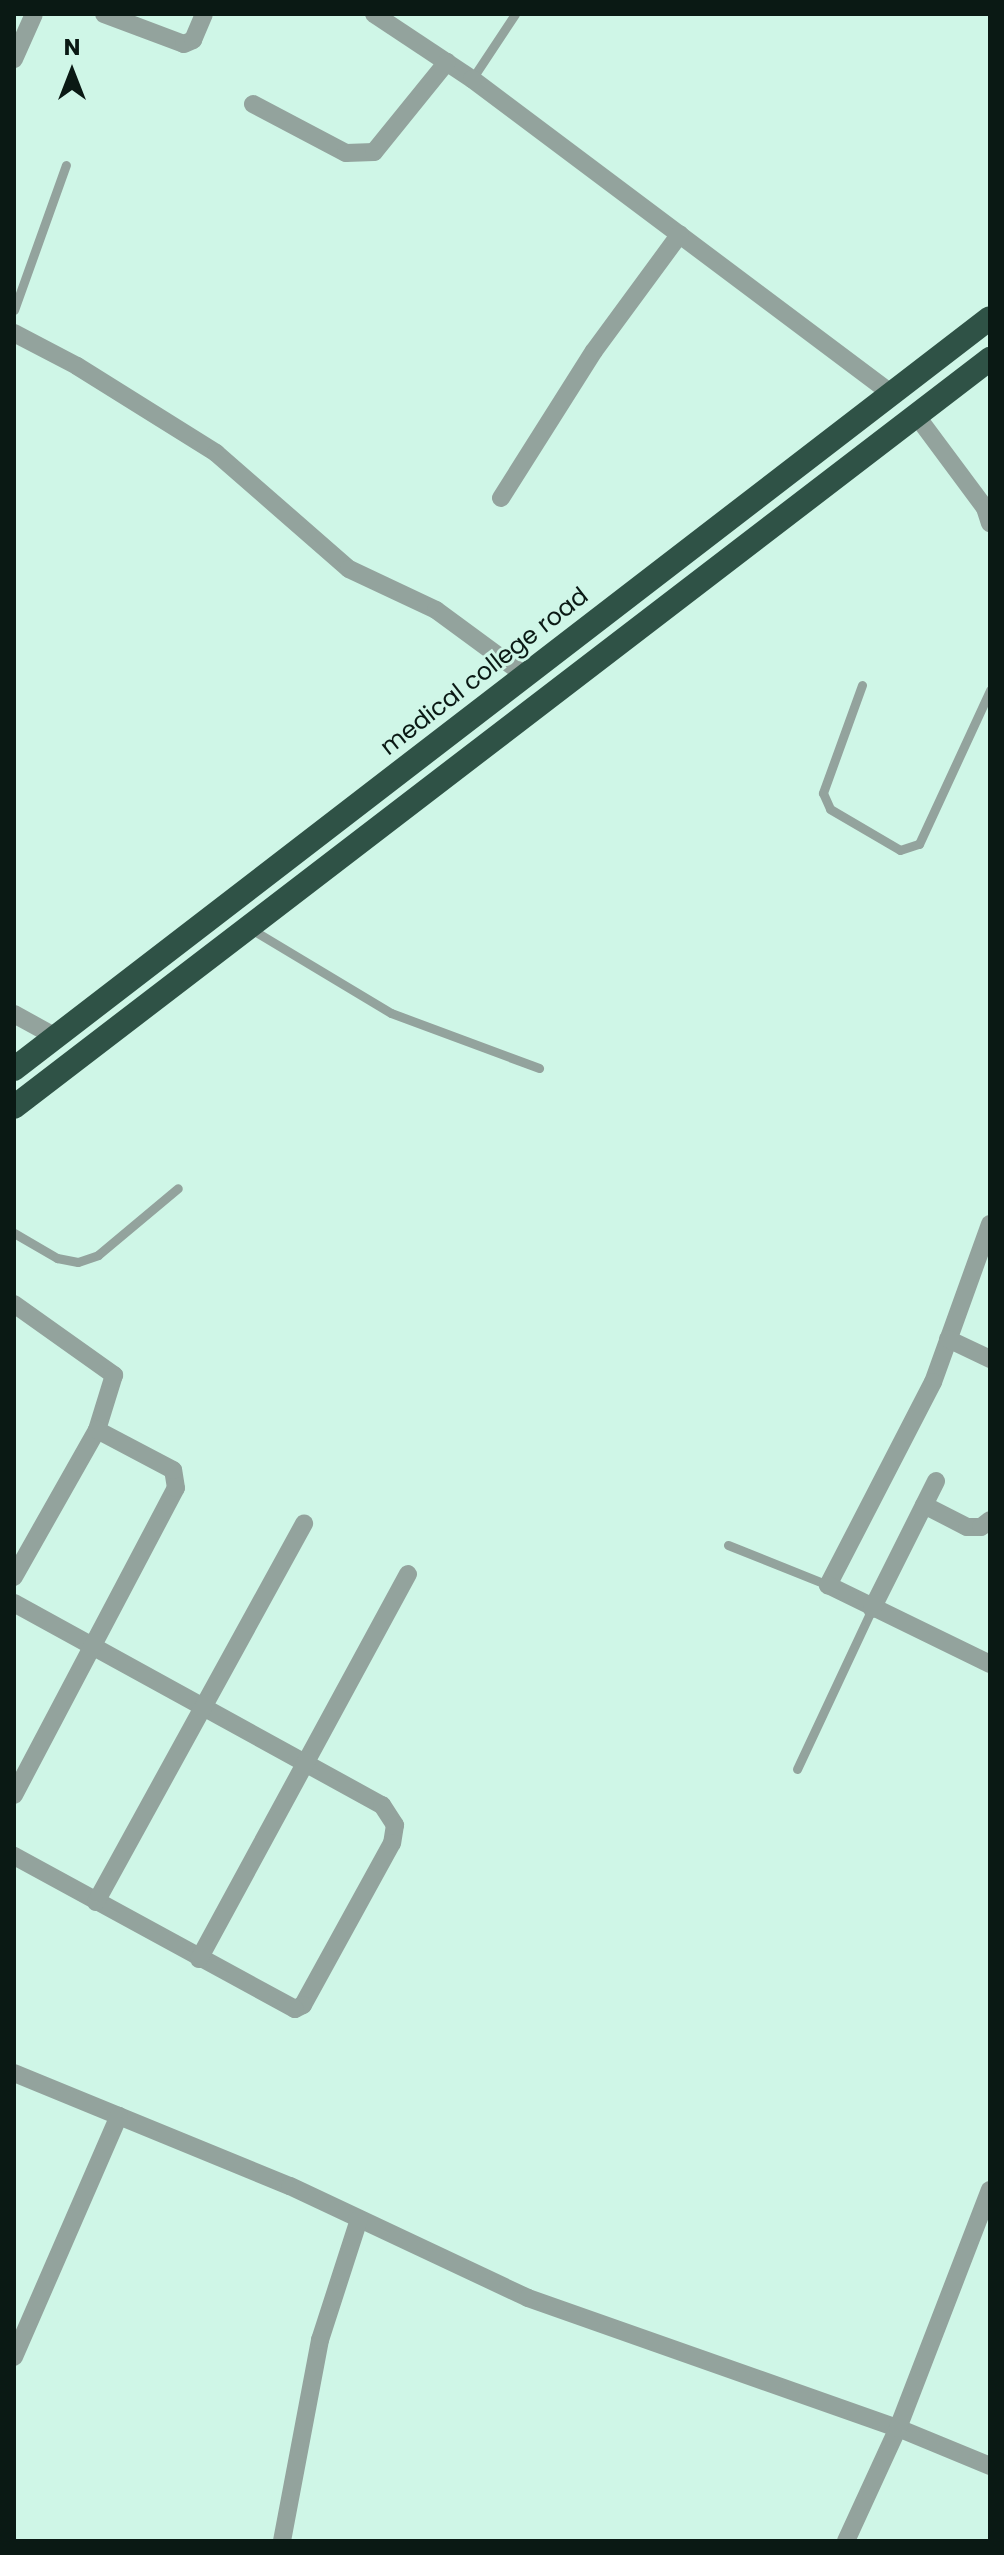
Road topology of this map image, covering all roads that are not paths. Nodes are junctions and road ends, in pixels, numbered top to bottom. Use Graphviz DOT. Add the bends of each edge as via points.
graph roads {
  1 [pos="34,14"];
  2 [pos="104,14"];
  3 [pos="204,14"];
  4 [pos="374,14"];
  5 [pos="515,14"];
  6 [pos="14,59"];
  7 [pos="447,62"];
  8 [pos="472,79"];
  9 [pos="253,104"];
  10 [pos="66,165"];
  11 [pos="680,234"];
  12 [pos="14,310"];
  13 [pos="990,318"];
  14 [pos="14,333"];
  15 [pos="953,346"];
  16 [pos="983,364"];
  17 [pos="892,394"];
  18 [pos="916,415"];
  19 [pos="501,498"];
  20 [pos="990,523"];
  21 [pos="523,674"];
  22 [pos="862,685"];
  23 [pos="990,690"];
  24 [pos="248,927"];
  25 [pos="14,1014"];
  26 [pos="56,1037"];
  27 [pos="539,1068"];
  28 [pos="14,1069"];
  29 [pos="14,1107"];
  30 [pos="178,1188"];
  31 [pos="990,1224"];
  32 [pos="14,1233"];
  33 [pos="14,1304"];
  34 [pos="948,1339"];
  35 [pos="990,1359"];
  36 [pos="97,1430"];
  37 [pos="936,1481"];
  38 [pos="924,1505"];
  39 [pos="990,1520"];
  40 [pos="304,1523"];
  41 [pos="728,1545"];
  42 [pos="408,1574"];
  43 [pos="14,1577"];
  44 [pos="828,1585"];
  45 [pos="14,1603"];
  46 [pos="872,1609"];
  47 [pos="91,1647"];
  48 [pos="990,1664"];
  49 [pos="202,1707"];
  50 [pos="305,1762"];
  51 [pos="797,1769"];
  52 [pos="20,1770"];
  53 [pos="14,1795"];
  54 [pos="14,1856"];
  55 [pos="96,1902"];
  56 [pos="199,1959"];
  57 [pos="14,2073"];
  58 [pos="119,2116"];
  59 [pos="990,2190"];
  60 [pos="359,2219"];
  61 [pos="14,2357"];
  62 [pos="898,2428"];
  63 [pos="990,2466"];
  64 [pos="282,2541"];
  65 [pos="846,2541"];
  1 -- 6 [label="street"];
  2 -- 3 [label="street" via="184,44 193,40"];
  4 -- 7 [label="street"];
  5 -- 8 [label="lane"];
  7 -- 8 [label="street"];
  7 -- 9 [label="street" via="374,152 346,153"];
  8 -- 11 [label="street"];
  10 -- 12 [label="lane"];
  11 -- 17 [label="street"];
  11 -- 19 [label="street" via="594,351"];
  13 -- 15 [label="highway, medical college road"];
  14 -- 21 [label="street" via="216,453 338,561 436,610"];
  15 -- 16 [label="highway"];
  15 -- 17 [label="highway, medical college road"];
  16 -- 18 [label="highway"];
  17 -- 21 [label="highway, medical college road"];
  18 -- 20 [label="street" via="985,508"];
  18 -- 24 [label="highway"];
  21 -- 26 [label="highway, medical college road"];
  22 -- 23 [label="lane" via="823,793 830,809 900,850 919,844"];
  24 -- 27 [label="lane" via="391,1013"];
  24 -- 29 [label="highway"];
  25 -- 26 [label="street"];
  26 -- 28 [label="highway, medical college road"];
  30 -- 32 [label="lane" via="98,1255 78,1262 57,1258"];
  31 -- 34 [label="street"];
  33 -- 36 [label="street" via="114,1375"];
  34 -- 35 [label="street"];
  34 -- 44 [label="street" via="928,1391"];
  36 -- 43 [label="street"];
  36 -- 47 [label="street" via="178,1477"];
  37 -- 38 [label="street"];
  38 -- 39 [label="street" via="967,1527 981,1527"];
  38 -- 46 [label="street"];
  40 -- 49 [label="street"];
  41 -- 44 [label="lane"];
  42 -- 50 [label="street"];
  44 -- 46 [label="street"];
  45 -- 47 [label="street"];
  46 -- 48 [label="street"];
  46 -- 51 [label="lane"];
  47 -- 49 [label="street"];
  47 -- 52 [label="street"];
  49 -- 50 [label="street"];
  49 -- 55 [label="street"];
  50 -- 56 [label="street"];
  50 -- 56 [label="street" via="392,1813 392,1843 303,2005 287,2007"];
  52 -- 53 [label="street"];
  54 -- 55 [label="street"];
  55 -- 56 [label="street"];
  57 -- 58 [label="street"];
  58 -- 60 [label="street"];
  58 -- 61 [label="street"];
  59 -- 62 [label="street"];
  60 -- 62 [label="street" via="528,2298"];
  60 -- 64 [label="street" via="320,2340"];
  62 -- 63 [label="street"];
  62 -- 65 [label="street"];
}
